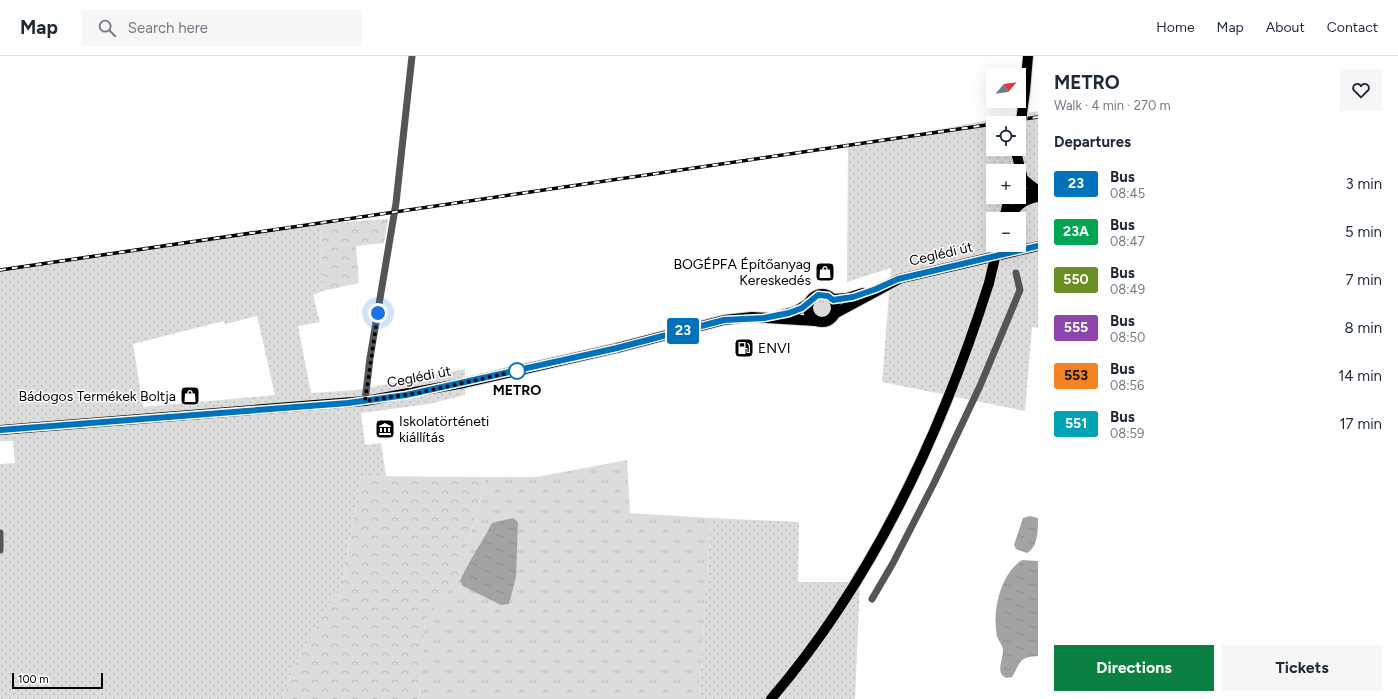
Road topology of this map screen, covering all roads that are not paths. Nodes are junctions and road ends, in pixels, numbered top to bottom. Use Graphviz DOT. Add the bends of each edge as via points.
graph roads {
  1 [pos="412,56"];
  2 [pos="1028,56"];
  3 [pos="1022,116"];
  4 [pos="1018,156"];
  5 [pos="1038,191"];
  6 [pos="1026,194"];
  7 [pos="1038,196"];
  8 [pos="1012,212"];
  9 [pos="1038,246"];
  10 [pos="996,252"];
  11 [pos="1016,273"];
  12 [pos="876,289"];
  13 [pos="833,300"];
  14 [pos="809,303"];
  15 [pos="836,313"];
  16 [pos="764,318"];
  17 [pos="816,321"];
  18 [pos="365,401"];
  19 [pos="0,430"];
  20 [pos="0,533"];
  21 [pos="0,550"];
  22 [pos="872,599"];
  23 [pos="771,699"];
  1 -- 18 [label="street" via="396,203"];
  2 -- 3 [label="main road, bridge"];
  4 -- 5 [label="main road" via="1023,179"];
  6 -- 7 [label="main road"];
  7 -- 8 [label="main road" via="1021,202"];
  9 -- 12 [label="main road, Ceglédi út" via="898,279"];
  10 -- 23 [label="main road, bridge" via="989,283 948,399 895,514 839,607"];
  11 -- 22 [label="street" via="1020,290 980,386 934,483"];
  12 -- 13 [label="main road, Ceglédi út"];
  12 -- 15 [label="main road, Ceglédi út"];
  13 -- 14 [label="main road" via="828,296 818,295"];
  13 -- 15 [label="main road"];
  14 -- 16 [label="main road, Ceglédi út" via="796,311"];
  14 -- 17 [label="main road" via="809,313"];
  15 -- 17 [label="main road" via="828,321"];
  16 -- 17 [label="main road, Ceglédi út"];
  16 -- 18 [label="main road, Ceglédi út" via="724,320 617,348 464,383"];
  18 -- 19 [label="main road, Ceglédi út"];
  20 -- 21 [label="street"];
}
